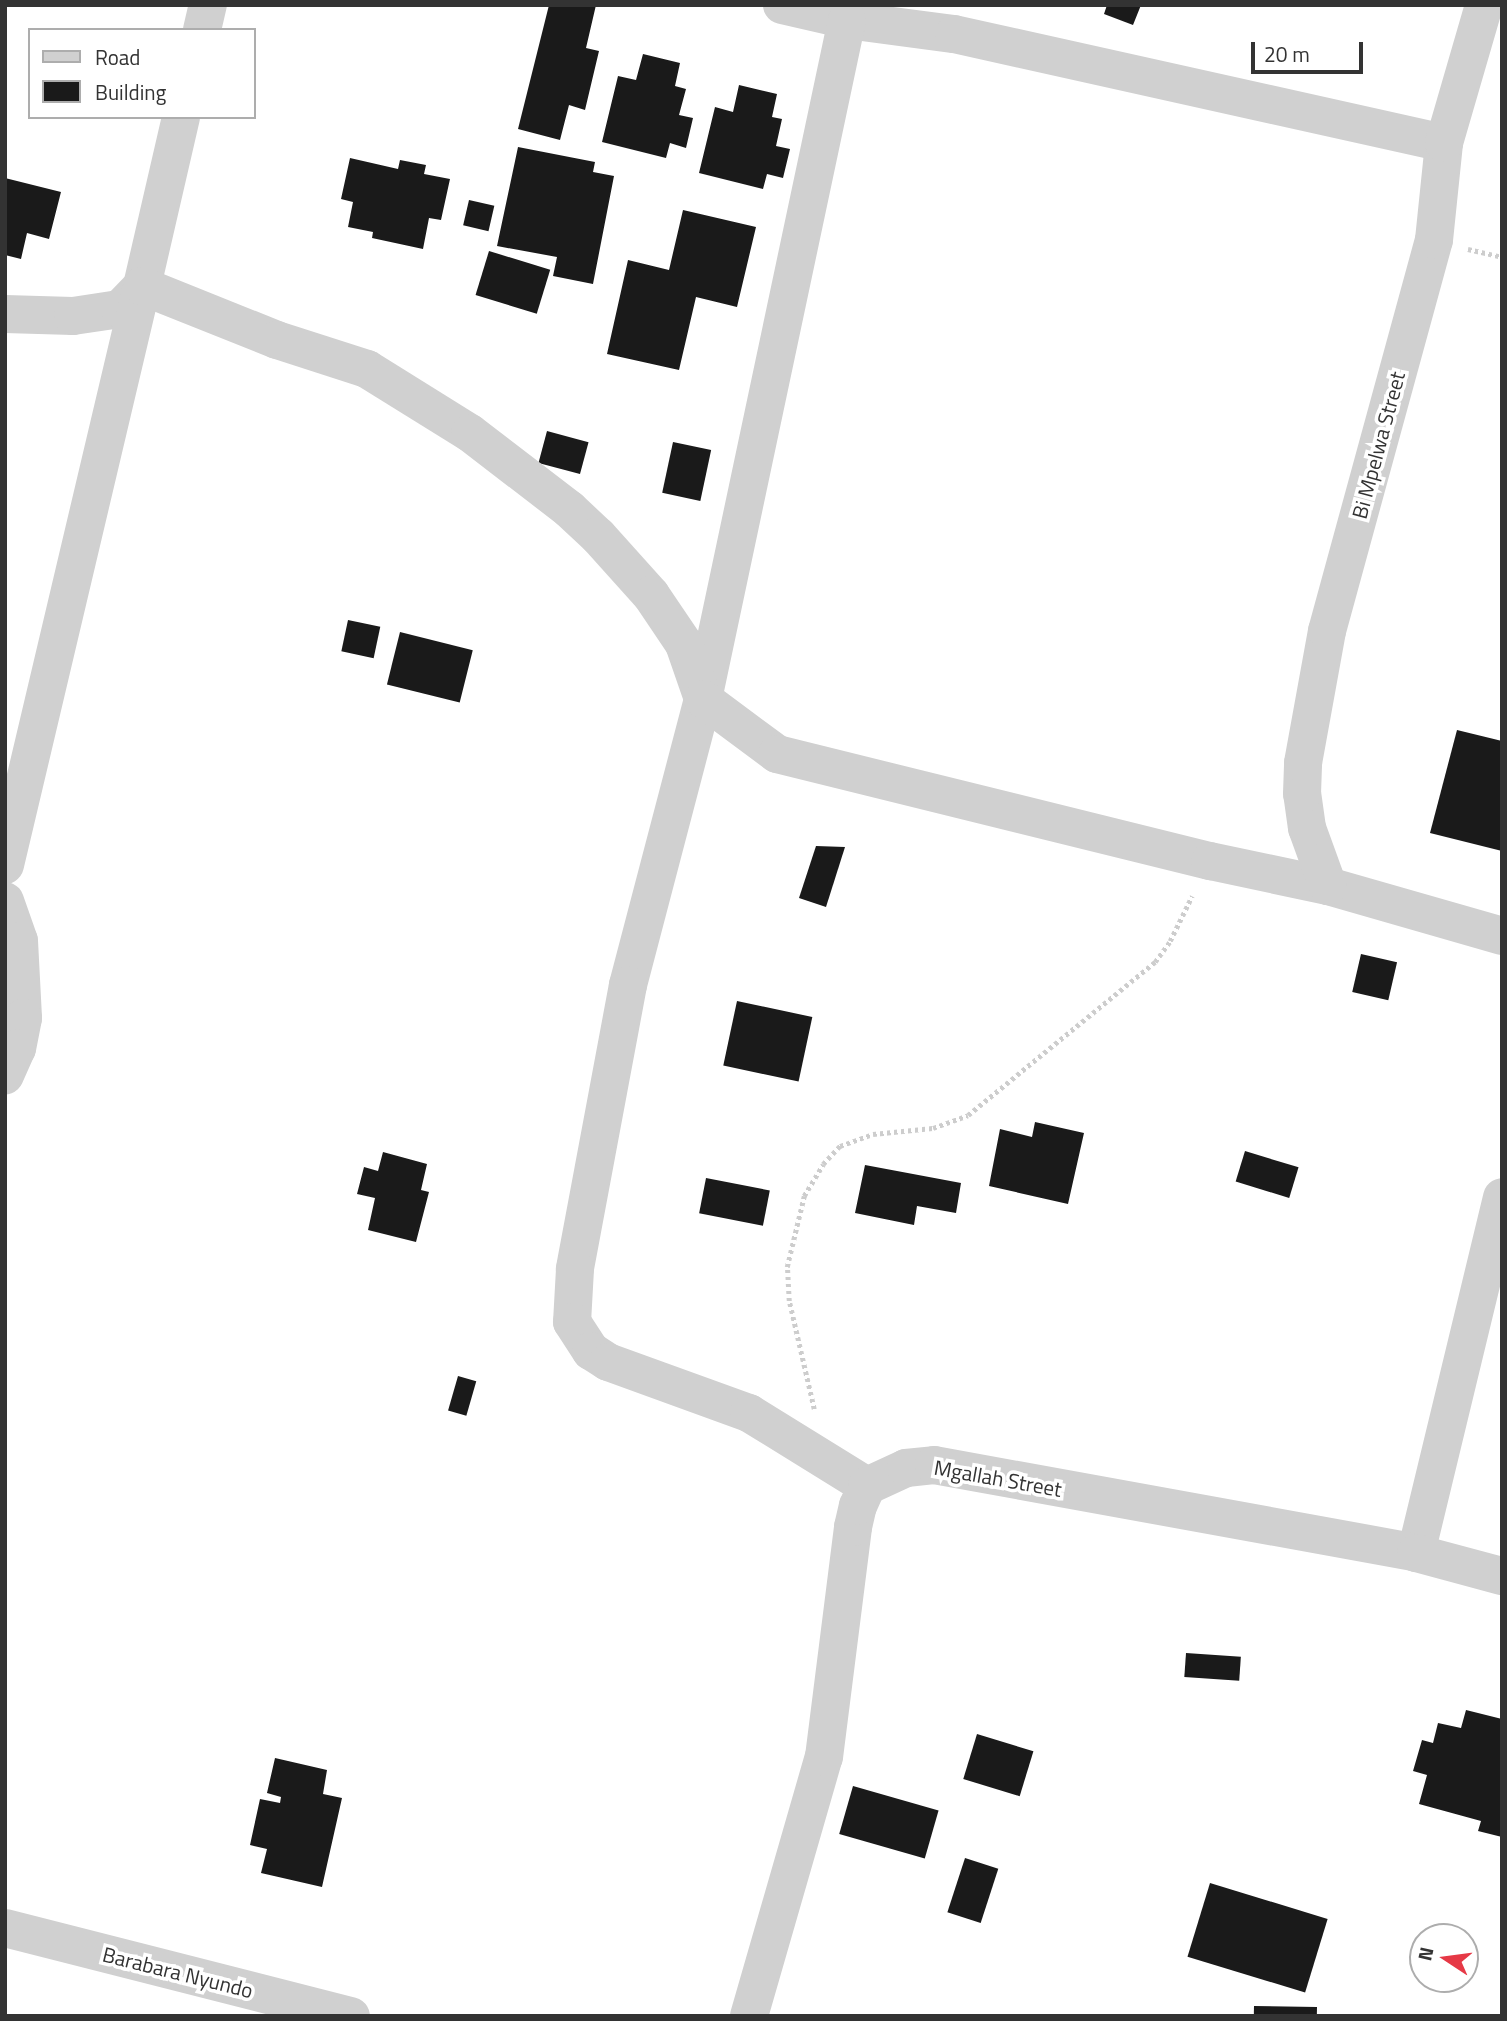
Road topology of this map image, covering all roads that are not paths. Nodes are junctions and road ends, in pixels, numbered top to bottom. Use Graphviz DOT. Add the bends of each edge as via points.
graph roads {
  1 [pos="208,5"];
  2 [pos="782,5"];
  3 [pos="1484,5"];
  4 [pos="847,20"];
  5 [pos="202,28"];
  6 [pos="181,119"];
  7 [pos="1444,143"];
  8 [pos="142,286"];
  9 [pos="5,314"];
  10 [pos="703,699"];
  11 [pos="5,865"];
  12 [pos="1328,886"];
  13 [pos="5,901"];
  14 [pos="1502,936"];
  15 [pos="5,1075"];
  16 [pos="1502,1197"];
  17 [pos="867,1486"];
  18 [pos="1416,1553"];
  19 [pos="1502,1576"];
  20 [pos="5,1928"];
  21 [pos="351,2016"];
  22 [pos="749,2016"];
  1 -- 5 [label="street"];
  2 -- 4 [label="street"];
  3 -- 7 [label="street, Bi Mpelwa Street"];
  4 -- 7 [label="street" via="968,37"];
  4 -- 10 [label="street"];
  6 -- 8 [label="street"];
  7 -- 12 [label="street, Bi Mpelwa Street" via="1434,240 1327,631 1303,763 1307,828"];
  8 -- 9 [label="street" via="120,309 72,316"];
  8 -- 10 [label="street" via="277,340 367,369 470,433 569,509 651,595 684,645"];
  8 -- 11 [label="street"];
  10 -- 12 [label="street" via="777,754"];
  10 -- 17 [label="street" via="628,985 575,1269 572,1322 592,1351 608,1362 749,1413"];
  12 -- 14 [label="street"];
  13 -- 15 [label="street" via="19,941 23,990 17,1048"];
  16 -- 18 [label="street"];
  17 -- 18 [label="street, Mgallah Street" via="906,1468 934,1465"];
  17 -- 22 [label="street" via="853,1527 824,1757"];
  18 -- 19 [label="street, Mgallah Street"];
  20 -- 21 [label="street, Barabara Nyundo"];
}
